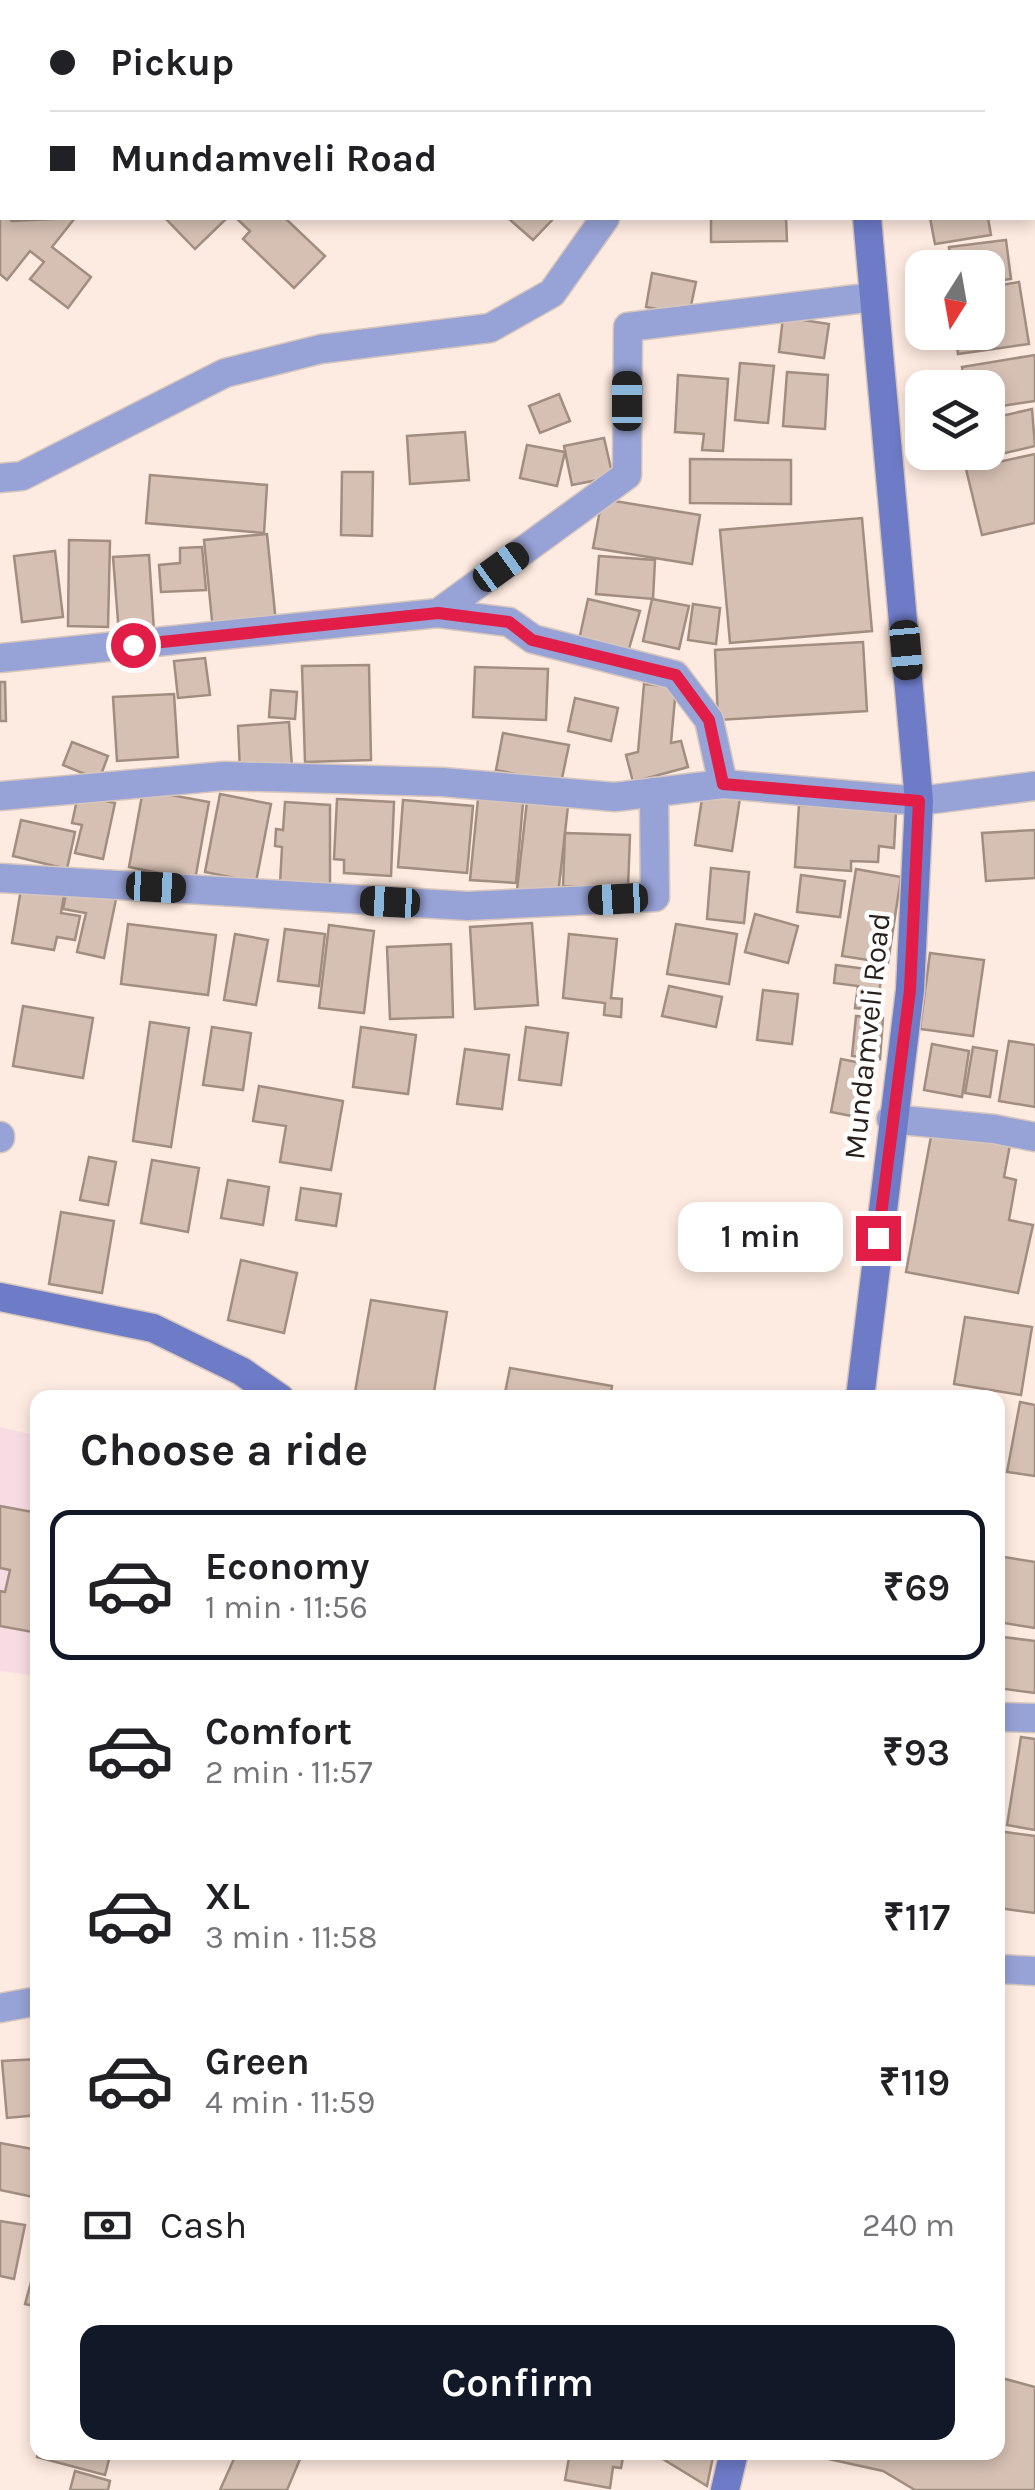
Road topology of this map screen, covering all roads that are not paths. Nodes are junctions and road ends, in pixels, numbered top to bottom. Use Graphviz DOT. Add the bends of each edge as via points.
graph roads {
  1 [pos="603,220"];
  2 [pos="868,220"];
  3 [pos="874,297"];
  4 [pos="0,478"];
  5 [pos="438,613"];
  6 [pos="0,658"];
  7 [pos="723,784"];
  8 [pos="1035,786"];
  9 [pos="654,792"];
  10 [pos="0,796"];
  11 [pos="919,801"];
  12 [pos="0,878"];
  13 [pos="891,1120"];
  14 [pos="1035,1138"];
  15 [pos="0,1297"];
  16 [pos="268,1390"];
  17 [pos="861,1390"];
  18 [pos="1005,1716"];
  19 [pos="1035,1718"];
  20 [pos="1005,1969"];
  21 [pos="1035,1971"];
  22 [pos="30,2002"];
  23 [pos="0,2008"];
  24 [pos="732,2460"];
  25 [pos="725,2490"];
  1 -- 4 [label="street" via="552,293 490,328 322,348 225,372 22,476"];
  2 -- 3 [label="main road, Mundamveli Road"];
  3 -- 5 [label="street" via="628,327 627,475"];
  3 -- 11 [label="main road, Mundamveli Road"];
  5 -- 6 [label="street"];
  5 -- 7 [label="street" via="509,622 532,640 676,675 709,720"];
  7 -- 9 [label="street"];
  7 -- 11 [label="street"];
  8 -- 11 [label="street"];
  9 -- 10 [label="street" via="615,797 442,782 224,776"];
  9 -- 12 [label="street" via="655,897 468,906"];
  11 -- 13 [label="main road, Mundamveli Road" via="910,990"];
  13 -- 14 [label="street"];
  13 -- 17 [label="main road, Mundamveli Road"];
  15 -- 16 [label="main road" via="153,1328"];
  18 -- 19 [label="street"];
  20 -- 21 [label="street"];
  22 -- 23 [label="street"];
  24 -- 25 [label="main road"];
}
